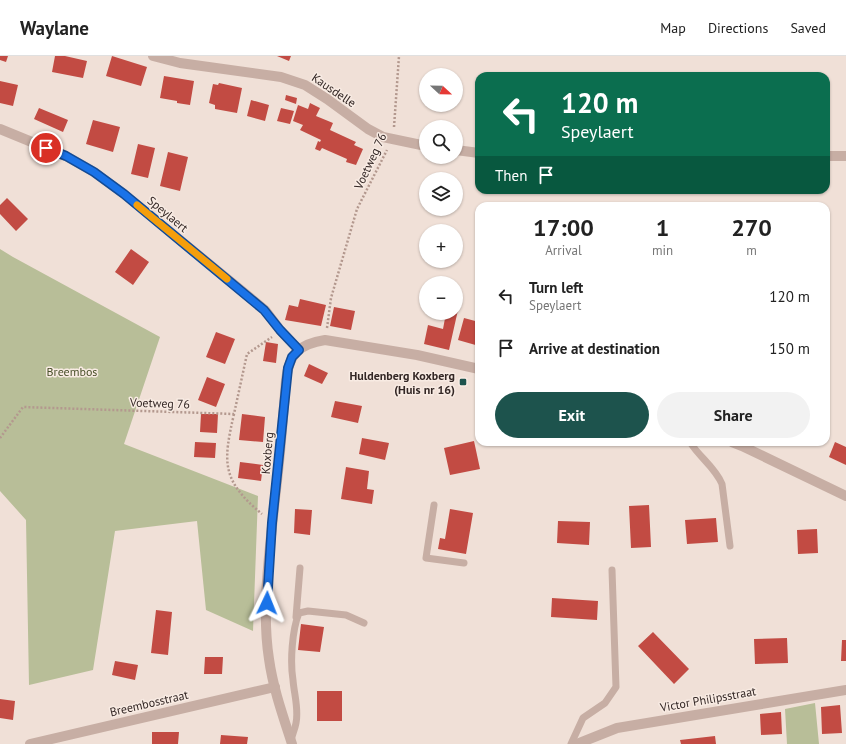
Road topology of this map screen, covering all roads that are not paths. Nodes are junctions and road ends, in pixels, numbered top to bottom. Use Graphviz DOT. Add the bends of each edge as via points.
graph roads {
  1 [pos="153,56"];
  2 [pos="0,129"];
  3 [pos="419,145"];
  4 [pos="463,151"];
  5 [pos="475,152"];
  6 [pos="830,156"];
  7 [pos="846,156"];
  8 [pos="299,350"];
  9 [pos="475,368"];
  10 [pos="692,446"];
  11 [pos="742,446"];
  12 [pos="846,496"];
  13 [pos="434,505"];
  14 [pos="730,546"];
  15 [pos="464,563"];
  16 [pos="300,568"];
  17 [pos="612,570"];
  18 [pos="296,621"];
  19 [pos="364,623"];
  20 [pos="275,687"];
  21 [pos="846,690"];
  22 [pos="291,742"];
  23 [pos="30,744"];
  24 [pos="571,744"];
  25 [pos="577,744"];
  1 -- 3 [label="street, Kausdelle" via="180,63 281,77 305,85 383,137"];
  2 -- 8 [label="street, Speylaert" via="66,156 124,194 264,310"];
  4 -- 5 [label="street"];
  6 -- 7 [label="street"];
  8 -- 9 [label="street" via="313,342 325,340 417,354"];
  8 -- 20 [label="street, Koxberg" via="292,357 288,368 267,591 266,627"];
  10 -- 14 [label="lane" via="718,474 722,484"];
  11 -- 12 [label="street"];
  13 -- 15 [label="lane" via="426,558"];
  16 -- 18 [label="lane"];
  17 -- 24 [label="lane" via="616,687 604,703 583,718"];
  18 -- 19 [label="lane" via="299,613 308,611 346,615"];
  18 -- 22 [label="lane" via="292,676 297,717"];
  20 -- 22 [label="street, Koxberg"];
  20 -- 23 [label="street, Breembosstraat"];
  21 -- 25 [label="street, Victor Philipsstraat" via="617,728"];
}
